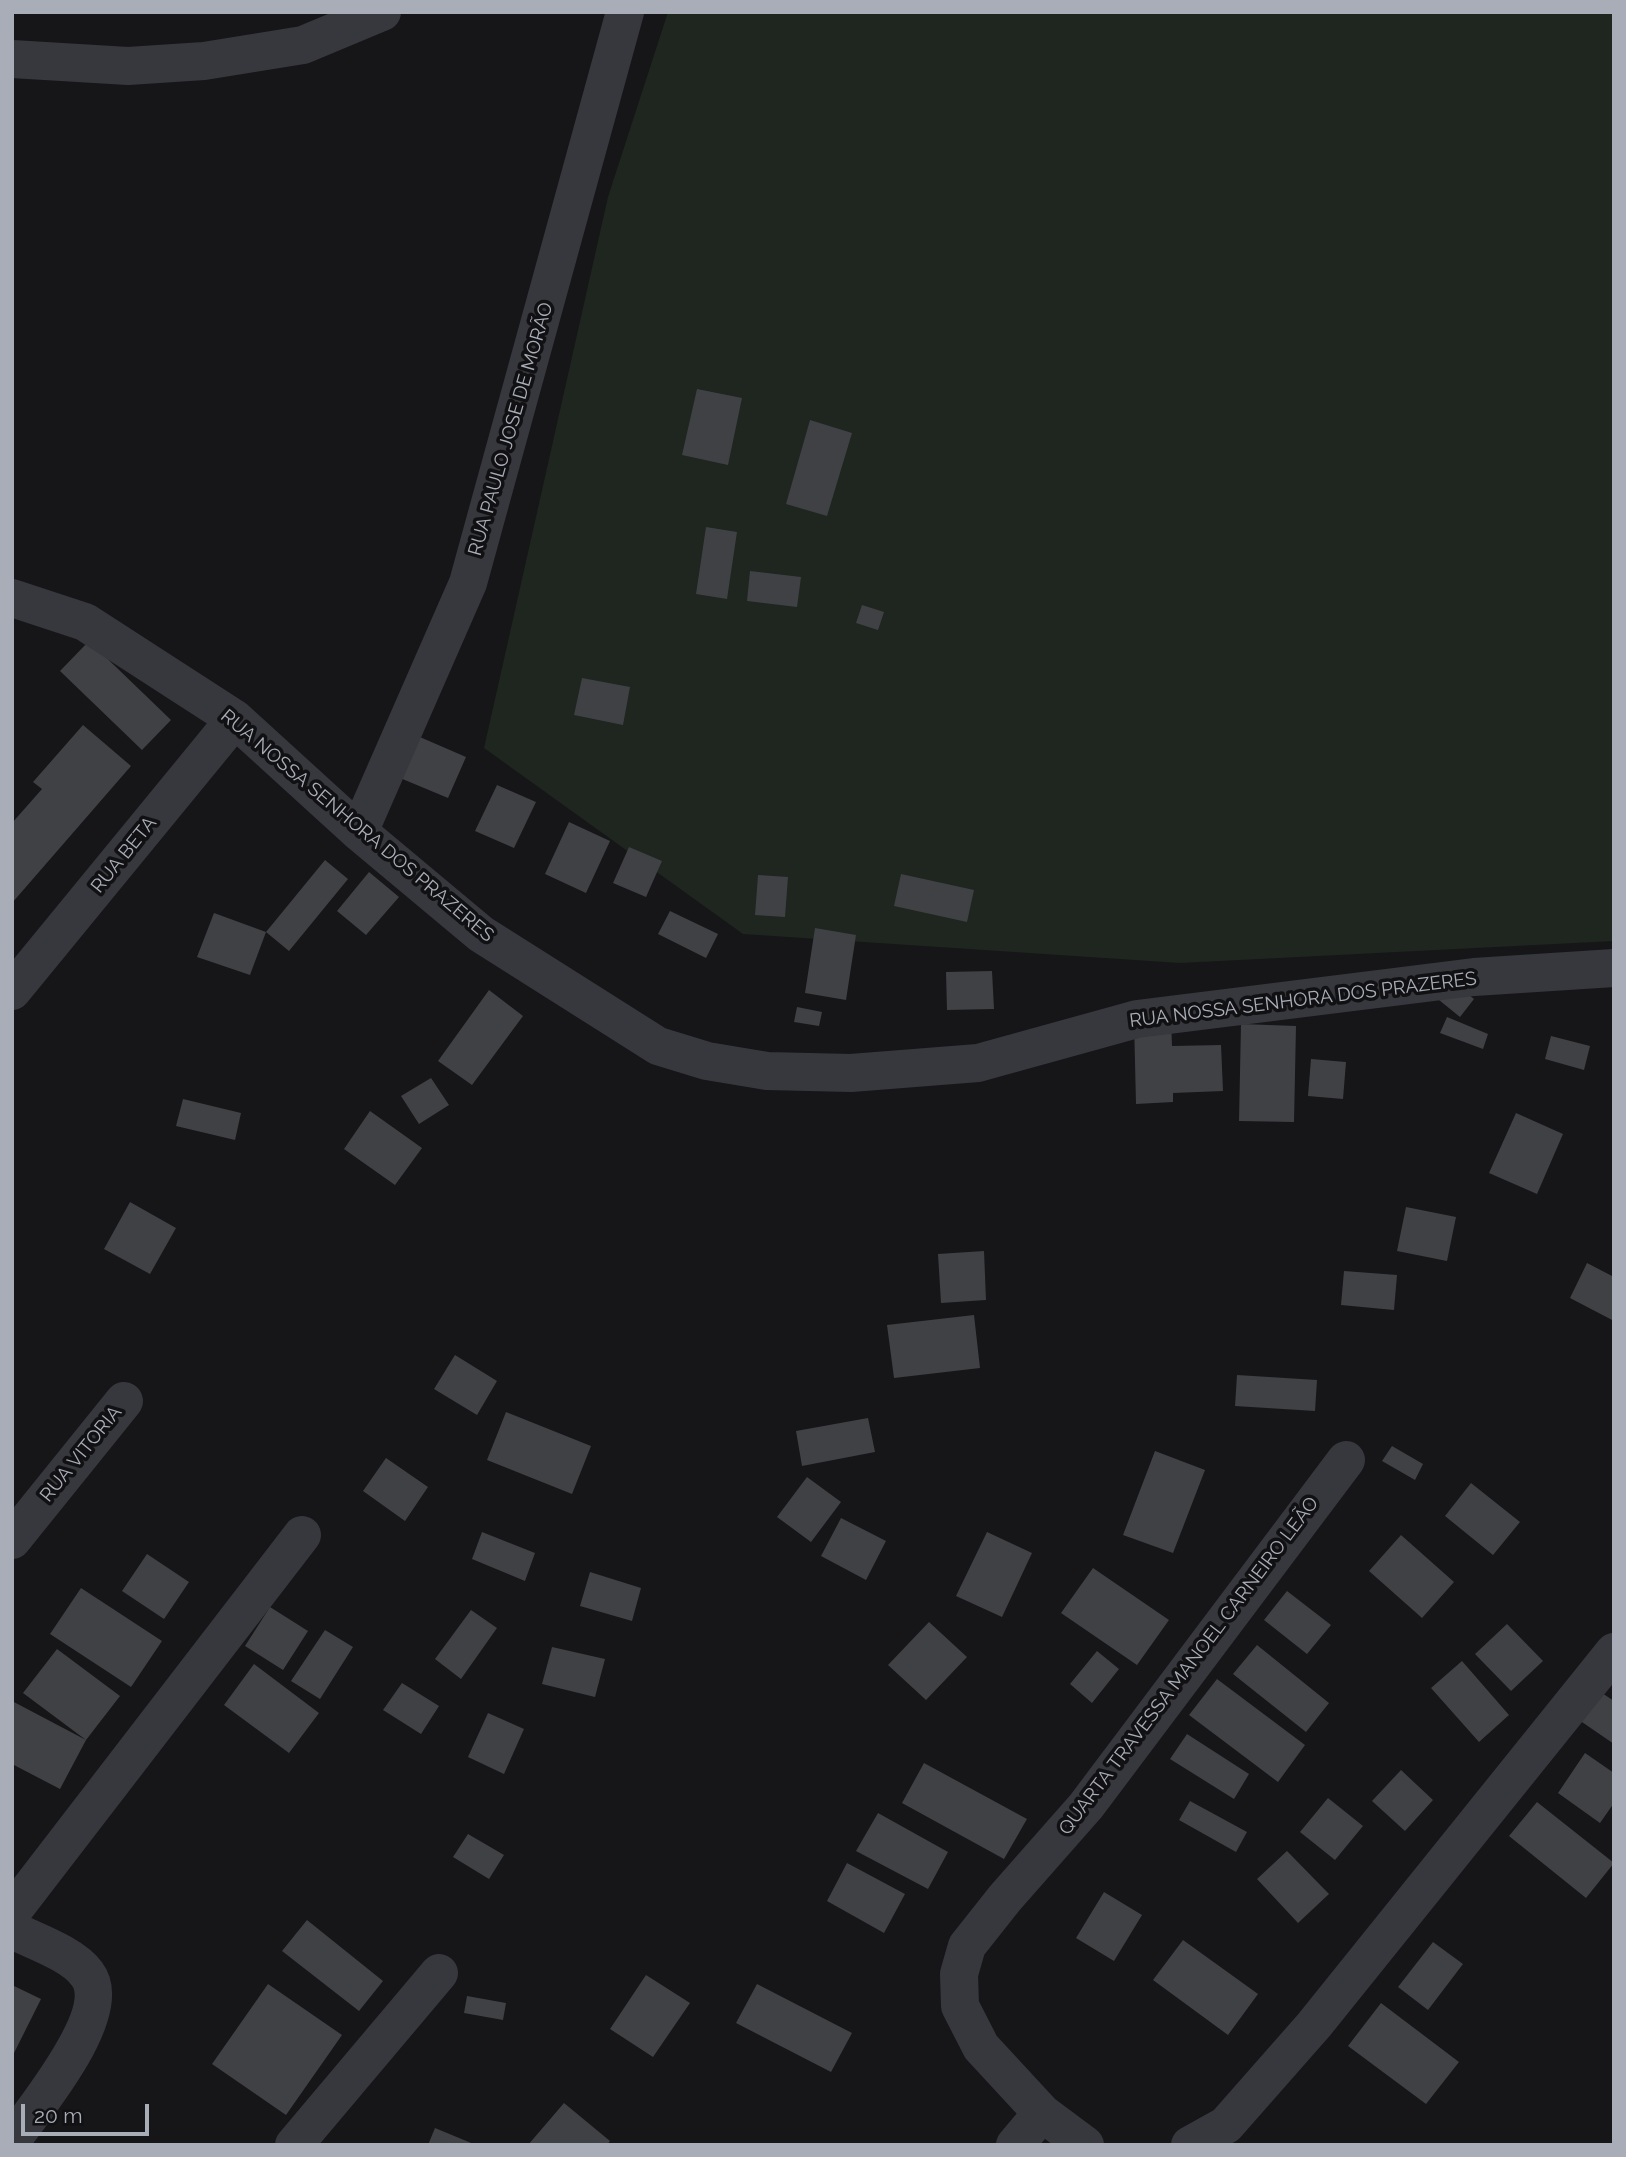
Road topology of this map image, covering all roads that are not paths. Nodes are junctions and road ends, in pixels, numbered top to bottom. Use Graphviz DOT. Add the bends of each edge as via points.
graph roads {
  1 [pos="382,12"];
  2 [pos="625,12"];
  3 [pos="12,59"];
  4 [pos="12,598"];
  5 [pos="235,719"];
  6 [pos="359,832"];
  7 [pos="1614,968"];
  8 [pos="12,991"];
  9 [pos="124,1401"];
  10 [pos="1346,1460"];
  11 [pos="302,1535"];
  12 [pos="12,1540"];
  13 [pos="1614,1652"];
  14 [pos="12,1912"];
  15 [pos="12,1930"];
  16 [pos="439,1973"];
  17 [pos="1042,2113"];
  18 [pos="12,2140"];
  19 [pos="294,2145"];
  20 [pos="1015,2145"];
  21 [pos="1085,2145"];
  22 [pos="1190,2145"];
  1 -- 3 [label="street" via="303,45 205,61 128,66"];
  2 -- 6 [label="street, RUA PAULO JOSE DE MORÃO" via="468,583"];
  4 -- 5 [label="street, RUA NOSSA SENHORA DOS PRAZERES" via="85,622"];
  5 -- 6 [label="street, RUA NOSSA SENHORA DOS PRAZERES"];
  5 -- 8 [label="street, RUA BETA"];
  6 -- 7 [label="street, RUA NOSSA SENHORA DOS PRAZERES" via="481,934 658,1046 707,1061 766,1070 851,1073 978,1063 1137,1019 1474,977"];
  9 -- 12 [label="street, RUA VITORIA"];
  10 -- 17 [label="street, QUARTA TRAVESSA MANOEL CARNEIRO LEÃO" via="1086,1806 967,1946 959,1974 960,2006 981,2047"];
  11 -- 14 [label="street"];
  13 -- 22 [label="street" via="1314,2025 1226,2126"];
  15 -- 18 [label="street" via="76,1962 89,1976 93,1994 79,2043"];
  16 -- 19 [label="street"];
  17 -- 20 [label="street"];
  17 -- 21 [label="street, QUARTA TRAVESSA MANOEL CARNEIRO LEÃO"];
}
